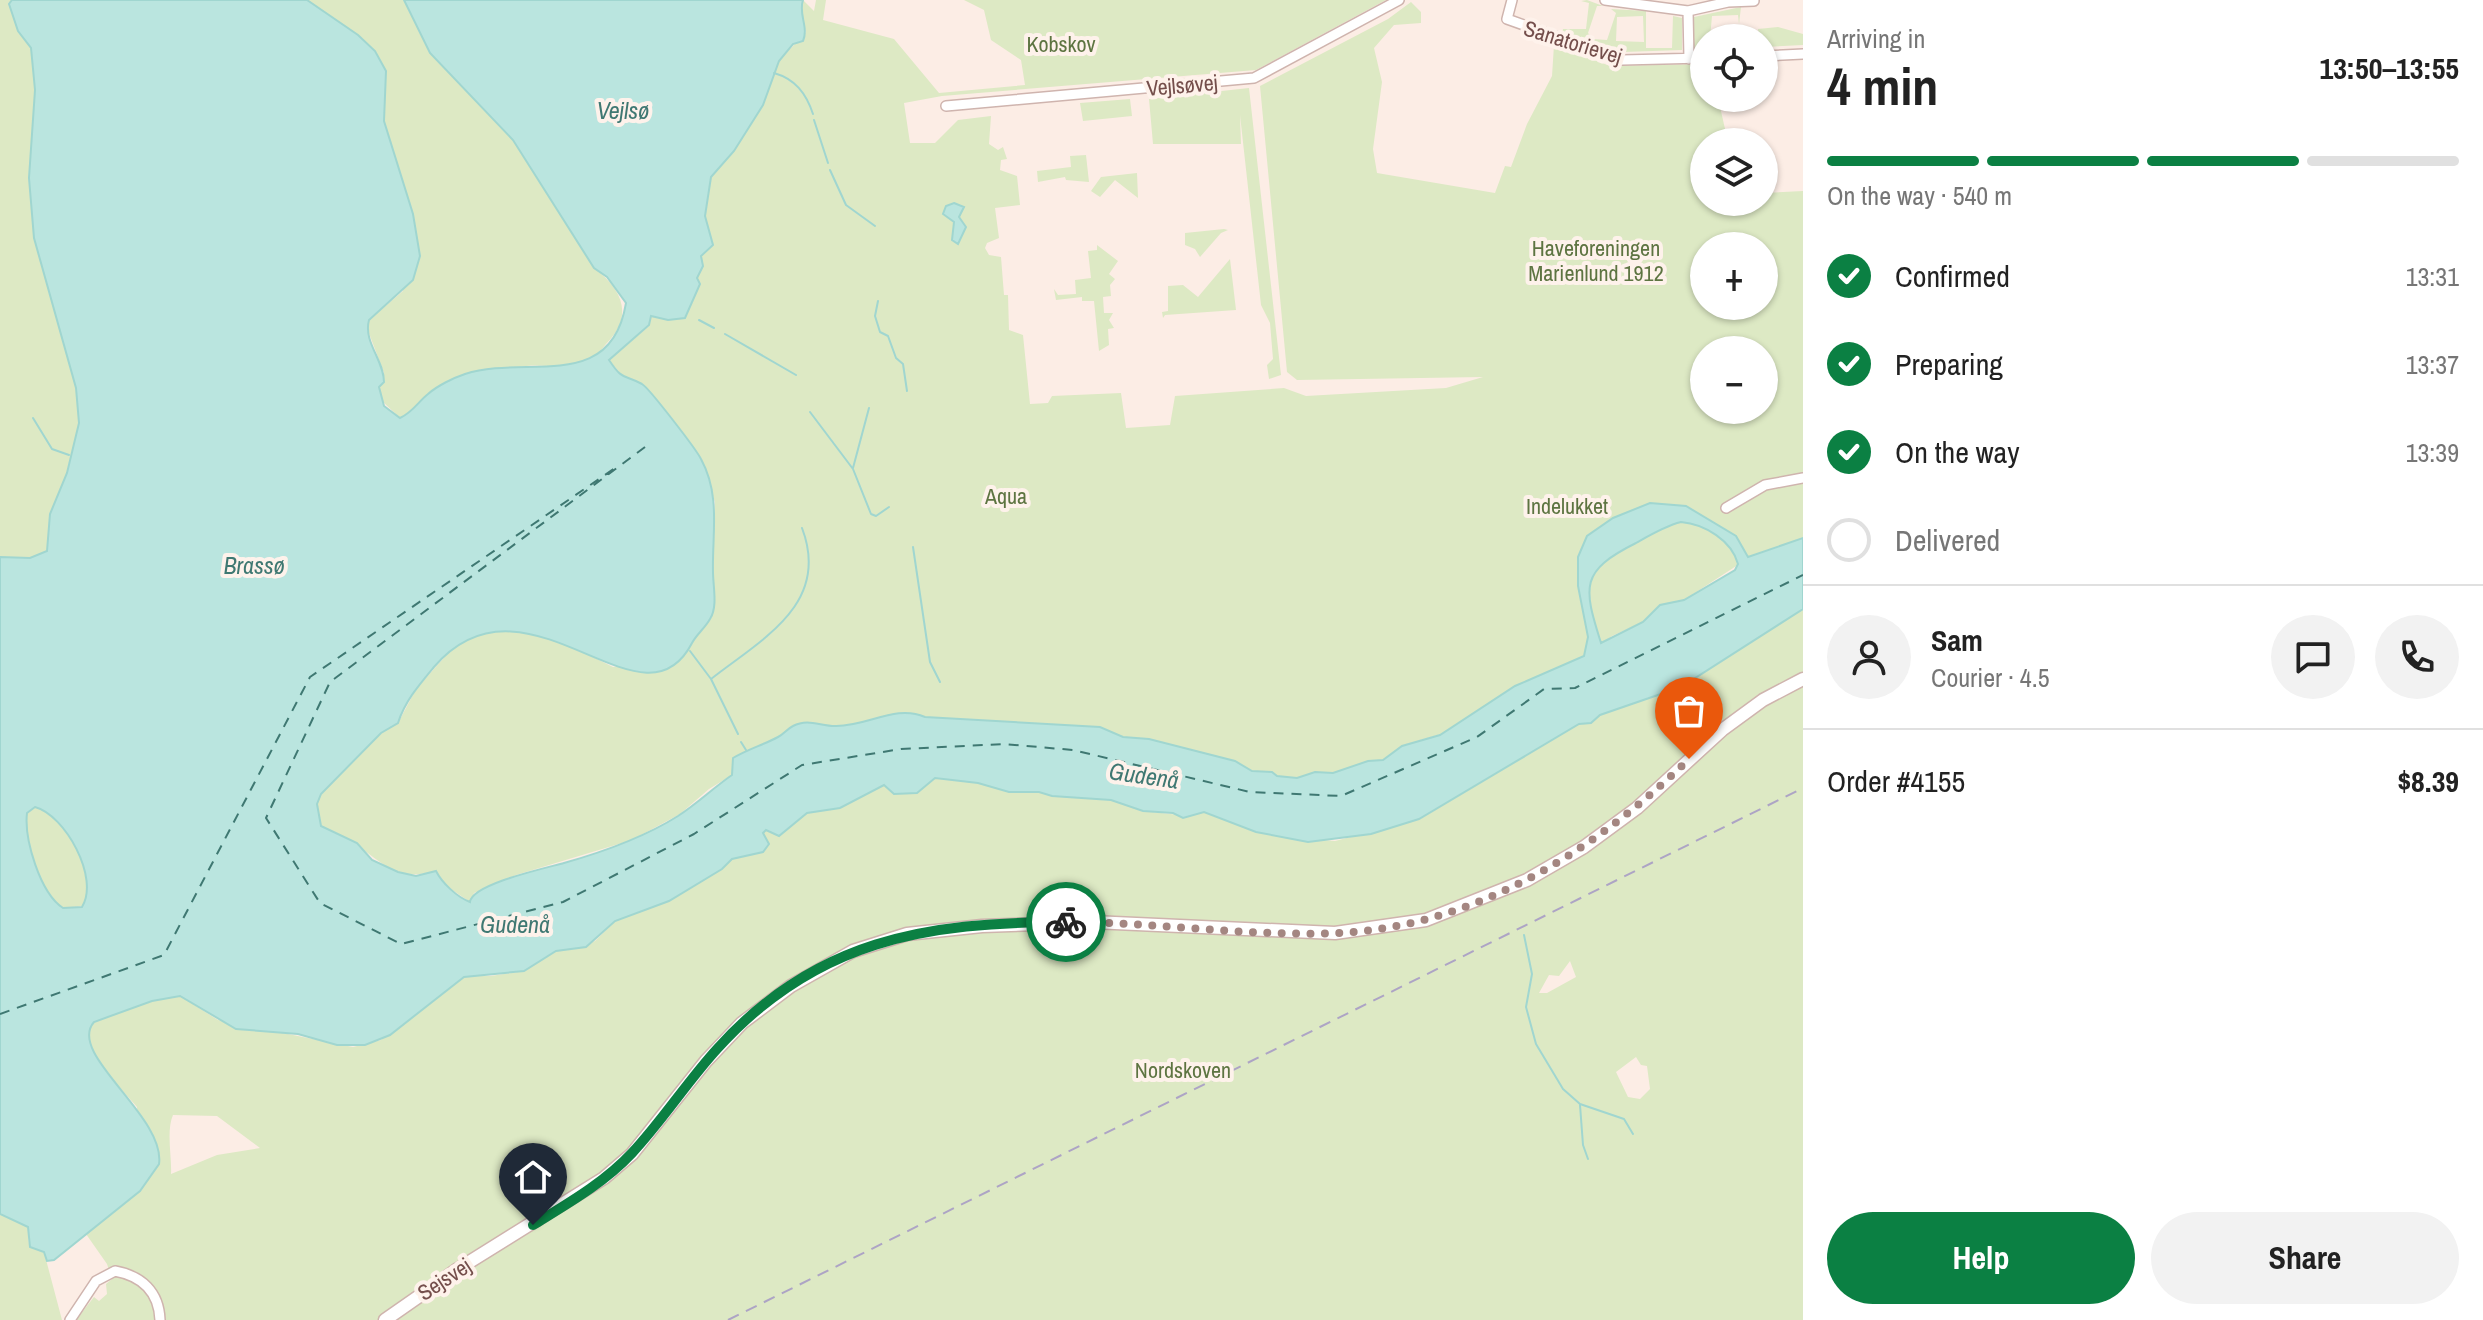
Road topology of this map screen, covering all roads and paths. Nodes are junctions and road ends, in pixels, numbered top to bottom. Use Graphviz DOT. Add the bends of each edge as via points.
graph roads {
  1 [pos="1399,0"];
  2 [pos="1512,0"];
  3 [pos="1605,0"];
  4 [pos="1754,1"];
  5 [pos="1688,11"];
  6 [pos="1803,54"];
  7 [pos="1778,55"];
  8 [pos="1689,59"];
  9 [pos="946,106"];
  10 [pos="1803,478"];
  11 [pos="1726,508"];
  12 [pos="1803,679"];
  13 [pos="70,1320"];
  14 [pos="160,1320"];
  15 [pos="385,1320"];
  1 -- 9 [label="street, Vejlsøvej" via="1254,78"];
  2 -- 8 [label="street, Sanatorievej" via="1507,19 1622,60"];
  3 -- 5 [label="street"];
  4 -- 5 [label="street"];
  5 -- 8 [label="street"];
  6 -- 7 [label="street"];
  10 -- 11 [label="street" via="1765,485"];
  12 -- 15 [label="street, Sejsvej" via="1722,730 1637,808 1584,847 1527,880 1426,920 1335,933 1093,922 982,926 907,934 845,955 742,1023 632,1154 604,1178"];
  13 -- 14 [label="street" via="96,1281 115,1271 147,1285 159,1305"];
}
